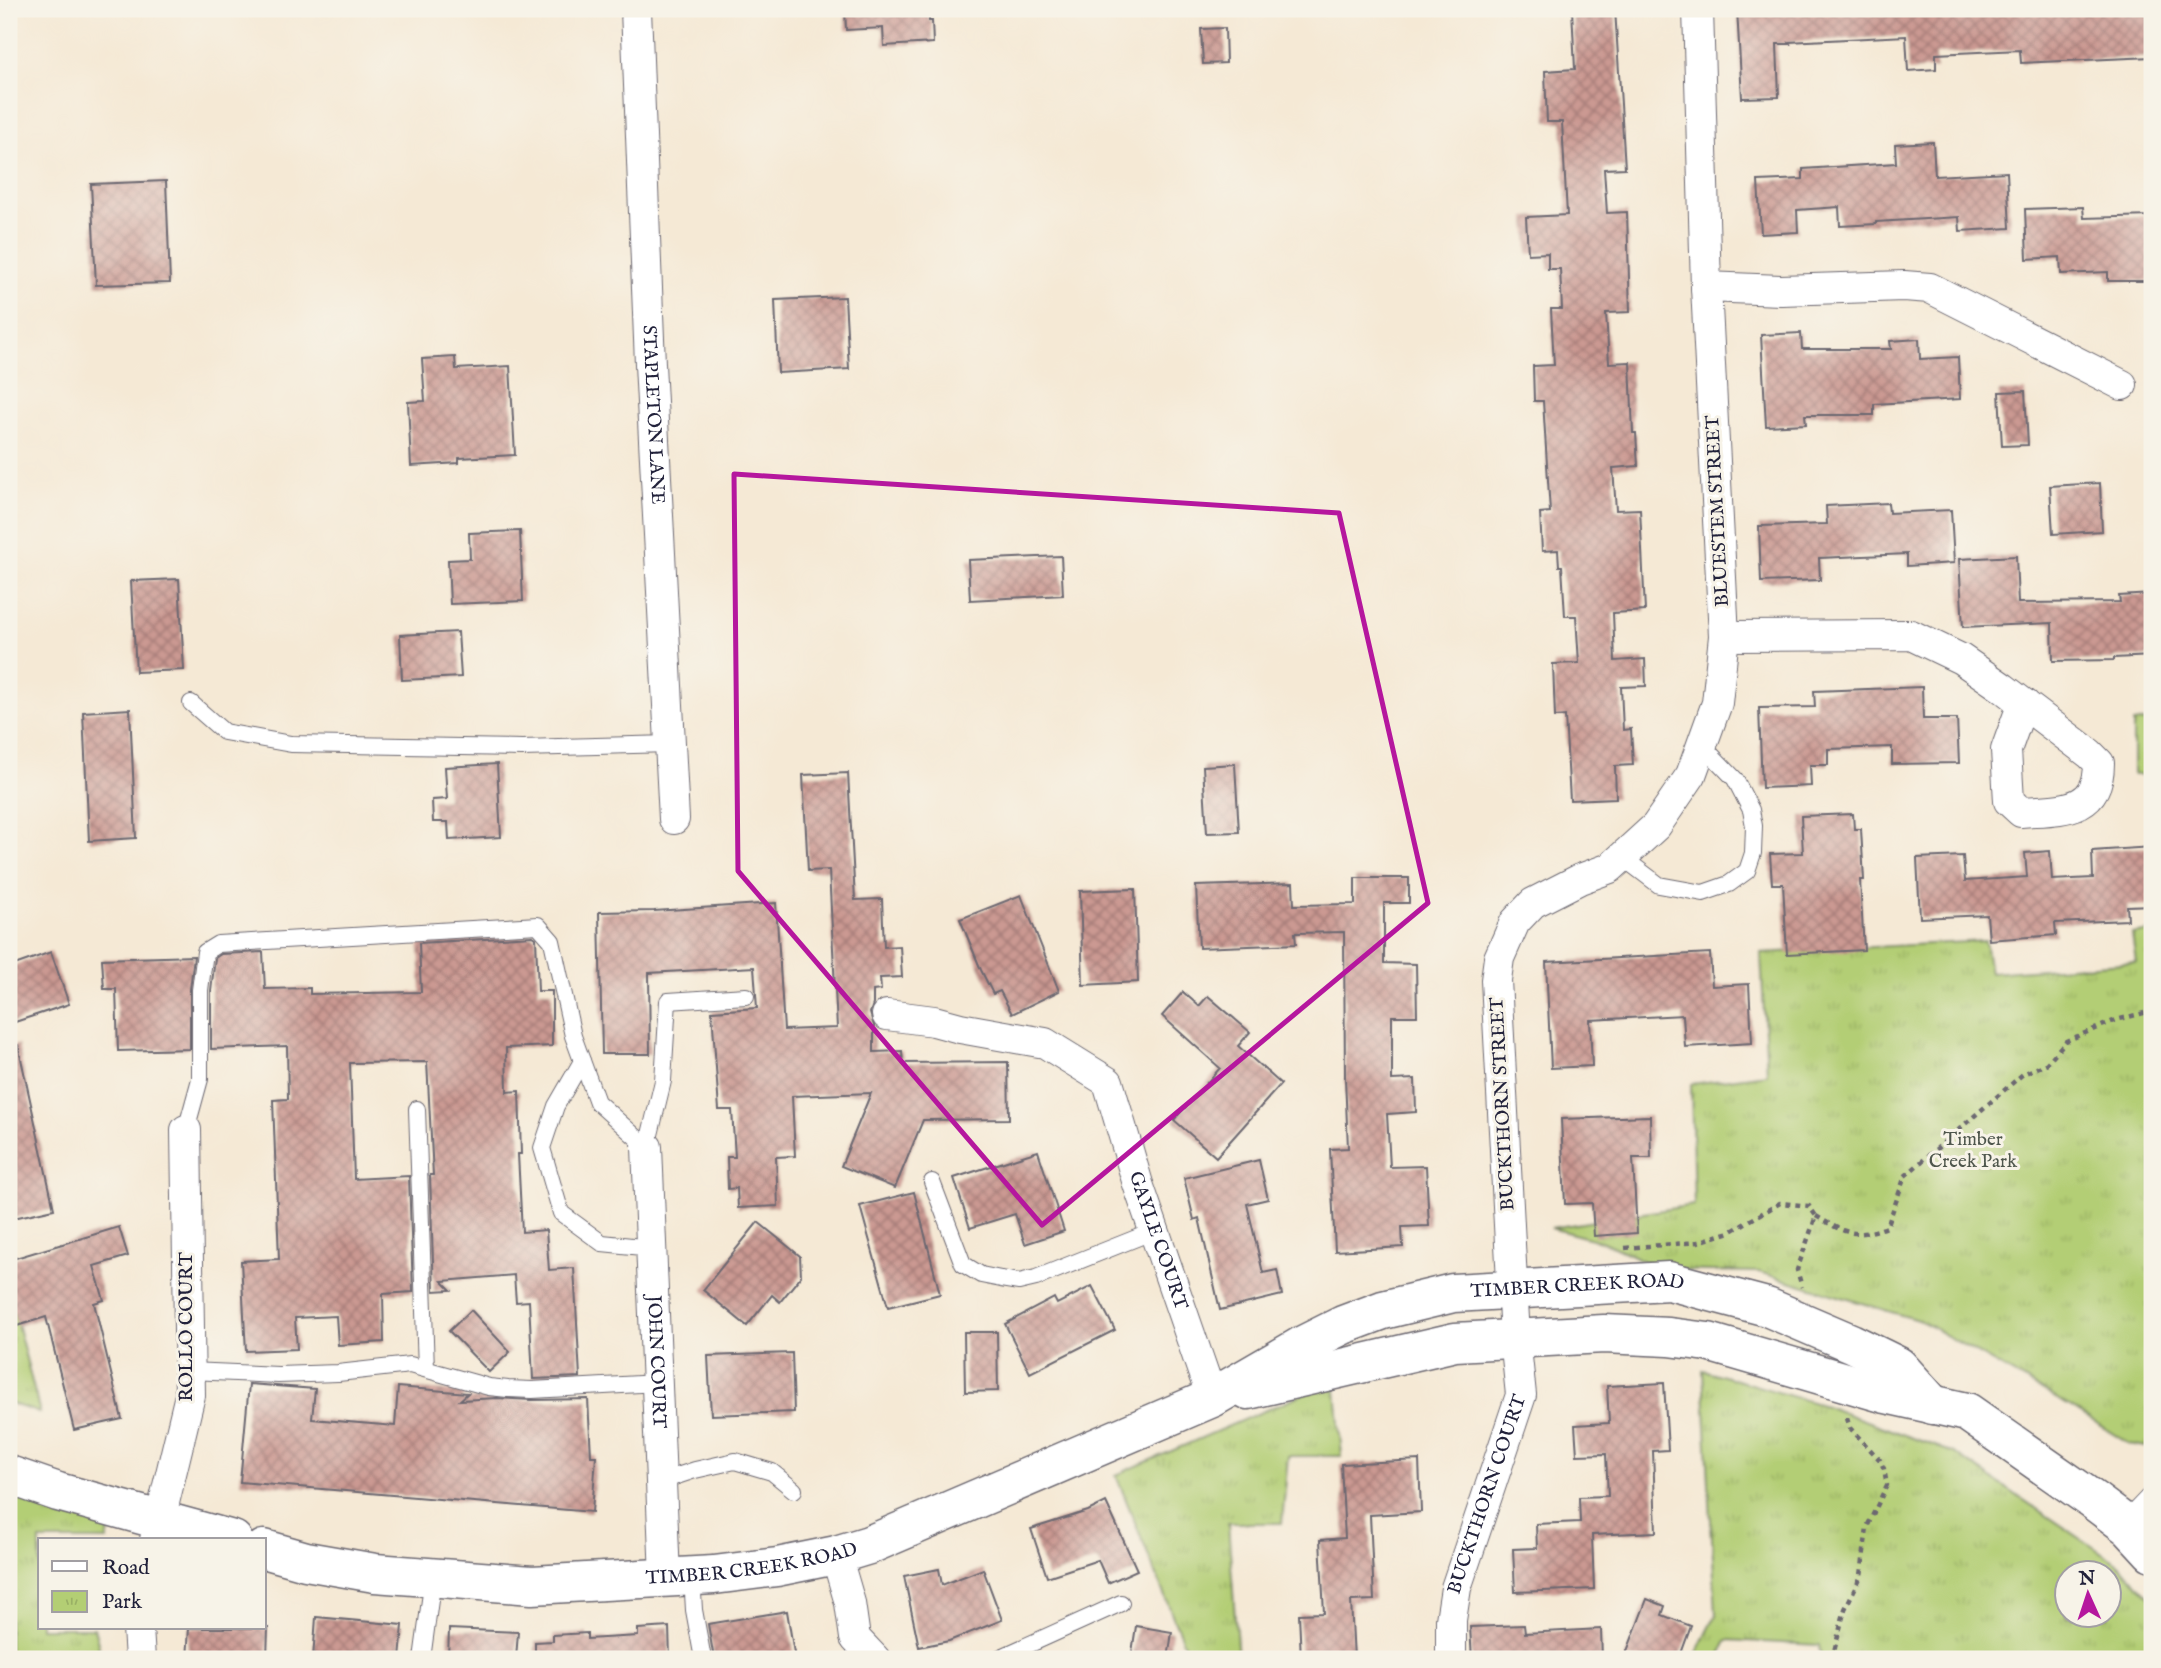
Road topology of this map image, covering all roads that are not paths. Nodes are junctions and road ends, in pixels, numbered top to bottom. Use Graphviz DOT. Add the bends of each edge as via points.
graph roads {
  1 [pos="636,9"];
  2 [pos="1698,9"];
  3 [pos="1706,287"];
  4 [pos="2122,385"];
  5 [pos="1724,636"];
  6 [pos="191,703"];
  7 [pos="2025,704"];
  8 [pos="670,744"];
  9 [pos="1702,745"];
  10 [pos="674,820"];
  11 [pos="1622,857"];
  12 [pos="1516,922"];
  13 [pos="746,996"];
  14 [pos="887,1015"];
  15 [pos="582,1061"];
  16 [pos="417,1109"];
  17 [pos="186,1130"];
  18 [pos="647,1147"];
  19 [pos="932,1182"];
  20 [pos="1154,1231"];
  21 [pos="652,1248"];
  22 [pos="1512,1289"];
  23 [pos="1515,1338"];
  24 [pos="426,1368"];
  25 [pos="190,1371"];
  26 [pos="657,1383"];
  27 [pos="1212,1398"];
  28 [pos="1933,1405"];
  29 [pos="9,1475"];
  30 [pos="662,1481"];
  31 [pos="794,1490"];
  32 [pos="2145,1527"];
  33 [pos="157,1530"];
  34 [pos="218,1538"];
  35 [pos="266,1550"];
  36 [pos="836,1555"];
  37 [pos="679,1577"];
  38 [pos="433,1578"];
  39 [pos="1121,1603"];
  40 [pos="138,1630"];
  41 [pos="140,1659"];
  42 [pos="422,1659"];
  43 [pos="703,1659"];
  44 [pos="874,1659"];
  45 [pos="997,1659"];
  46 [pos="1451,1659"];
  1 -- 8 [label="street, STAPLETON LANE"];
  2 -- 3 [label="street, BLUESTEM STREET"];
  3 -- 4 [label="street" via="1930,288"];
  3 -- 5 [label="street, BLUESTEM STREET"];
  5 -- 7 [label="street" via="1911,635 1961,659"];
  5 -- 9 [label="street, BLUESTEM STREET" via="1717,703"];
  6 -- 8 [label="lane" via="224,732 291,744 522,748"];
  8 -- 10 [label="street, STAPLETON LANE"];
  9 -- 11 [label="street, BLUESTEM STREET" via="1690,775 1656,826"];
  9 -- 11 [label="lane" via="1735,779 1751,810 1753,853 1747,871 1729,884 1703,893 1659,885"];
  11 -- 12 [label="street, BLUESTEM STREET" via="1610,868 1533,903"];
  12 -- 22 [label="street, BUCKTHORN STREET" via="1499,958 1496,980"];
  13 -- 18 [label="lane" via="668,1001 663,1081"];
  14 -- 20 [label="street, GAYLE COURT" via="1045,1043 1108,1082"];
  15 -- 17 [label="lane" via="552,941 538,925 218,944 205,952 200,990 200,1079"];
  15 -- 18 [label="lane" via="597,1102"];
  15 -- 21 [label="lane" via="556,1106 542,1148 561,1213 602,1243"];
  16 -- 24 [label="lane"];
  17 -- 25 [label="street, ROLLO COURT"];
  18 -- 21 [label="street, JOHN COURT"];
  19 -- 20 [label="lane" via="963,1264 981,1275 1019,1282 1036,1278"];
  20 -- 27 [label="street, GAYLE COURT"];
  21 -- 26 [label="street, JOHN COURT"];
  22 -- 23 [label="street, BUCKTHORN COURT"];
  22 -- 27 [label="street, TIMBER CREEK ROAD" via="1453,1293 1383,1310 1303,1345"];
  22 -- 28 [label="street, TIMBER CREEK ROAD" via="1669,1281 1767,1307 1898,1366"];
  23 -- 27 [label="street, TIMBER CREEK ROAD" via="1432,1345"];
  23 -- 28 [label="street, TIMBER CREEK ROAD" via="1604,1334 1708,1342"];
  23 -- 46 [label="street, BUCKTHORN COURT" via="1521,1395 1456,1588"];
  24 -- 25 [label="lane" via="410,1365 278,1375"];
  24 -- 26 [label="lane" via="508,1390"];
  25 -- 33 [label="street, ROLLO COURT" via="190,1395"];
  26 -- 30 [label="street, JOHN COURT"];
  27 -- 36 [label="street, TIMBER CREEK ROAD"];
  28 -- 32 [label="street, TIMBER CREEK ROAD" via="1966,1412 2093,1500"];
  29 -- 33 [label="street"];
  30 -- 31 [label="lane" via="735,1461 772,1472"];
  30 -- 37 [label="street, JOHN COURT"];
  33 -- 34 [label="street"];
  35 -- 38 [label="street, TIMBER CREEK ROAD" via="306,1561"];
  36 -- 37 [label="street, TIMBER CREEK ROAD" via="777,1567"];
  36 -- 44 [label="street" via="855,1638"];
  37 -- 38 [label="street, TIMBER CREEK ROAD" via="531,1584"];
  37 -- 43 [label="lane" via="694,1610"];
  38 -- 42 [label="lane"];
  39 -- 45 [label="lane"];
  40 -- 41 [label="street"];
}
